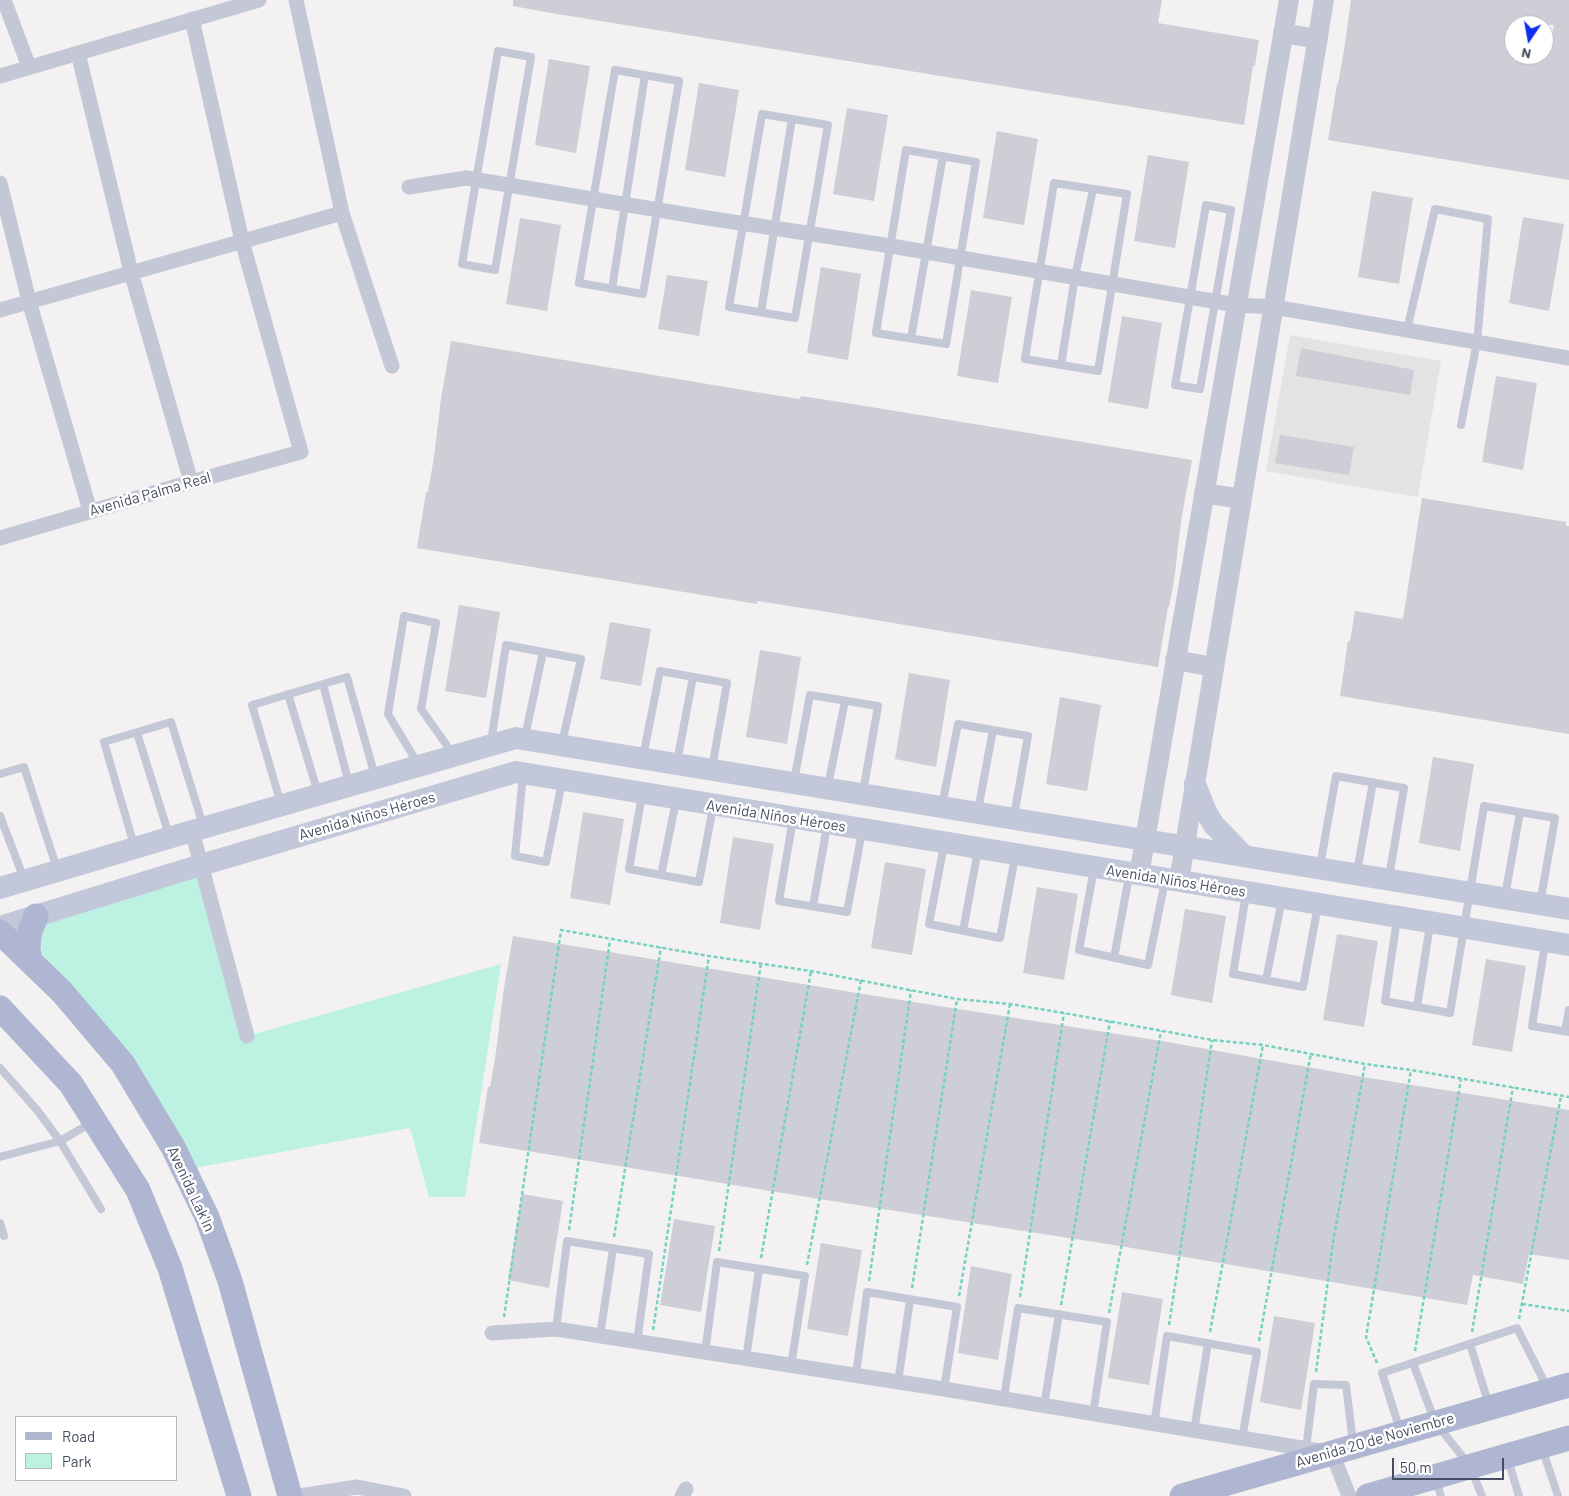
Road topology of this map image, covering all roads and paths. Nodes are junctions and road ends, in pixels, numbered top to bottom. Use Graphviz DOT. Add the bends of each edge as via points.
graph roads {
  1 [pos="4,0"];
  2 [pos="259,0"];
  3 [pos="296,0"];
  4 [pos="1289,0"];
  5 [pos="1324,0"];
  6 [pos="192,19"];
  7 [pos="1283,33"];
  8 [pos="1318,39"];
  9 [pos="78,53"];
  10 [pos="29,67"];
  11 [pos="645,75"];
  12 [pos="0,76"];
  13 [pos="792,119"];
  14 [pos="942,156"];
  15 [pos="476,180"];
  16 [pos="0,183"];
  17 [pos="510,185"];
  18 [pos="409,187"];
  19 [pos="1093,189"];
  20 [pos="593,199"];
  21 [pos="625,204"];
  22 [pos="657,210"];
  23 [pos="342,213"];
  24 [pos="744,223"];
  25 [pos="774,228"];
  26 [pos="809,233"];
  27 [pos="242,241"];
  28 [pos="891,246"];
  29 [pos="926,252"];
  30 [pos="960,258"];
  31 [pos="1040,271"];
  32 [pos="131,272"];
  33 [pos="1076,277"];
  34 [pos="1112,283"];
  35 [pos="612,289"];
  36 [pos="1190,297"];
  37 [pos="29,301"];
  38 [pos="1215,302"];
  39 [pos="1236,306"];
  40 [pos="1274,307"];
  41 [pos="0,310"];
  42 [pos="761,312"];
  43 [pos="1407,330"];
  44 [pos="911,338"];
  45 [pos="1477,342"];
  46 [pos="1569,358"];
  47 [pos="1061,365"];
  48 [pos="392,366"];
  49 [pos="1461,426"];
  50 [pos="191,482"];
  51 [pos="1204,493"];
  52 [pos="1242,498"];
  53 [pos="90,511"];
  54 [pos="0,538"];
  55 [pos="542,652"];
  56 [pos="1175,660"];
  57 [pos="1214,667"];
  58 [pos="693,677"];
  59 [pos="323,684"];
  60 [pos="288,694"];
  61 [pos="845,701"];
  62 [pos="993,730"];
  63 [pos="137,732"];
  64 [pos="520,739"];
  65 [pos="490,745"];
  66 [pos="562,745"];
  67 [pos="454,756"];
  68 [pos="642,758"];
  69 [pos="677,764"];
  70 [pos="419,766"];
  71 [pos="712,770"];
  72 [pos="520,772"];
  73 [pos="0,774"];
  74 [pos="375,778"];
  75 [pos="563,780"];
  76 [pos="793,782"];
  77 [pos="1372,782"];
  78 [pos="1195,784"];
  79 [pos="350,785"];
  80 [pos="828,788"];
  81 [pos="642,793"];
  82 [pos="860,793"];
  83 [pos="318,794"];
  84 [pos="677,799"];
  85 [pos="282,805"];
  86 [pos="714,805"];
  87 [pos="941,807"];
  88 [pos="978,812"];
  89 [pos="1520,812"];
  90 [pos="0,816"];
  91 [pos="793,818"];
  92 [pos="1013,818"];
  93 [pos="833,825"];
  94 [pos="198,829"];
  95 [pos="863,830"];
  96 [pos="169,837"];
  97 [pos="1145,839"];
  98 [pos="945,843"];
  99 [pos="1185,846"];
  100 [pos="135,848"];
  101 [pos="979,849"];
  102 [pos="1016,854"];
  103 [pos="1243,856"];
  104 [pos="201,865"];
  105 [pos="1094,867"];
  106 [pos="1319,868"];
  107 [pos="57,871"];
  108 [pos="1134,874"];
  109 [pos="1356,874"];
  110 [pos="661,875"];
  111 [pos="1388,879"];
  112 [pos="1172,880"];
  113 [pos="24,881"];
  114 [pos="0,888"];
  115 [pos="1246,892"];
  116 [pos="1470,893"];
  117 [pos="1282,898"];
  118 [pos="1504,898"];
  119 [pos="1318,904"];
  120 [pos="1540,904"];
  121 [pos="814,906"];
  122 [pos="1569,909"];
  123 [pos="36,916"];
  124 [pos="1397,917"];
  125 [pos="1431,923"];
  126 [pos="0,927"];
  127 [pos="1464,928"];
  128 [pos="963,931"];
  129 [pos="0,932"];
  130 [pos="610,940"];
  131 [pos="1546,941"];
  132 [pos="1569,945"];
  133 [pos="661,947"];
  134 [pos="709,956"];
  135 [pos="1114,958"];
  136 [pos="30,961"];
  137 [pos="761,963"];
  138 [pos="811,971"];
  139 [pos="861,980"];
  140 [pos="1266,980"];
  141 [pos="911,990"];
  142 [pos="957,999"];
  143 [pos="1010,1004"];
  144 [pos="1417,1007"];
  145 [pos="0,1008"];
  146 [pos="1569,1010"];
  147 [pos="1064,1013"];
  148 [pos="1110,1021"];
  149 [pos="1161,1031"];
  150 [pos="1567,1031"];
  151 [pos="247,1036"];
  152 [pos="1212,1040"];
  153 [pos="1263,1045"];
  154 [pos="1311,1053"];
  155 [pos="1365,1064"];
  156 [pos="0,1068"];
  157 [pos="1411,1070"];
  158 [pos="1461,1079"];
  159 [pos="1513,1087"];
  160 [pos="1561,1095"];
  161 [pos="1569,1096"];
  162 [pos="94,1121"];
  163 [pos="60,1141"];
  164 [pos="0,1157"];
  165 [pos="101,1209"];
  166 [pos="0,1223"];
  167 [pos="4,1236"];
  168 [pos="567,1241"];
  169 [pos="613,1249"];
  170 [pos="717,1262"];
  171 [pos="759,1269"];
  172 [pos="805,1276"];
  173 [pos="867,1292"];
  174 [pos="910,1300"];
  175 [pos="1522,1304"];
  176 [pos="957,1307"];
  177 [pos="1018,1308"];
  178 [pos="1569,1311"];
  179 [pos="1059,1314"];
  180 [pos="1107,1322"];
  181 [pos="1517,1328"];
  182 [pos="556,1329"];
  183 [pos="497,1332"];
  184 [pos="600,1336"];
  185 [pos="1167,1336"];
  186 [pos="644,1343"];
  187 [pos="1208,1344"];
  188 [pos="1470,1344"];
  189 [pos="1257,1352"];
  190 [pos="705,1353"];
  191 [pos="746,1359"];
  192 [pos="1413,1363"];
  193 [pos="791,1366"];
  194 [pos="1382,1373"];
  195 [pos="856,1375"];
  196 [pos="898,1382"];
  197 [pos="1314,1384"];
  198 [pos="944,1388"];
  199 [pos="1559,1388"];
  200 [pos="1004,1398"];
  201 [pos="1044,1406"];
  202 [pos="1490,1407"];
  203 [pos="1093,1414"];
  204 [pos="1435,1422"];
  205 [pos="1154,1425"];
  206 [pos="1194,1431"];
  207 [pos="1401,1433"];
  208 [pos="1569,1438"];
  209 [pos="1242,1439"];
  210 [pos="1542,1446"];
  211 [pos="1306,1450"];
  212 [pos="1342,1450"];
  213 [pos="1506,1456"];
  214 [pos="1470,1466"];
  215 [pos="1438,1486"];
  216 [pos="1403,1491"];
  217 [pos="240,1496"];
  218 [pos="290,1496"];
  219 [pos="298,1496"];
  220 [pos="404,1496"];
  221 [pos="1182,1496"];
  222 [pos="1349,1496"];
  223 [pos="1369,1496"];
  224 [pos="1482,1496"];
  225 [pos="1519,1496"];
  226 [pos="1558,1496"];
  1 -- 10 [label="street"];
  2 -- 6 [label="street"];
  3 -- 23 [label="street"];
  4 -- 7 [label="street"];
  5 -- 8 [label="street"];
  6 -- 9 [label="street"];
  6 -- 27 [label="street"];
  7 -- 8 [label="street"];
  7 -- 39 [label="street"];
  8 -- 40 [label="street"];
  9 -- 10 [label="street"];
  9 -- 32 [label="street"];
  10 -- 12 [label="street"];
  11 -- 20 [label="lane" via="614,70"];
  11 -- 21 [label="lane"];
  11 -- 22 [label="lane" via="679,81"];
  13 -- 24 [label="lane" via="762,114"];
  13 -- 25 [label="lane"];
  13 -- 26 [label="lane" via="828,125"];
  14 -- 28 [label="lane" via="906,150"];
  14 -- 29 [label="lane"];
  14 -- 30 [label="lane" via="976,162"];
  15 -- 17 [label="street"];
  15 -- 17 [label="lane" via="462,264 496,270"];
  15 -- 17 [label="lane" via="498,51 531,57"];
  15 -- 18 [label="street" via="466,178"];
  16 -- 37 [label="street"];
  17 -- 20 [label="street"];
  19 -- 31 [label="lane" via="1054,182"];
  19 -- 33 [label="lane"];
  19 -- 34 [label="lane" via="1127,194"];
  20 -- 21 [label="street"];
  20 -- 35 [label="lane" via="579,283"];
  21 -- 22 [label="street"];
  21 -- 35 [label="lane"];
  22 -- 24 [label="street"];
  22 -- 35 [label="lane" via="643,294"];
  23 -- 27 [label="street"];
  23 -- 48 [label="street"];
  24 -- 25 [label="street"];
  24 -- 42 [label="lane" via="729,307"];
  25 -- 26 [label="street"];
  25 -- 42 [label="lane"];
  26 -- 28 [label="street"];
  26 -- 42 [label="lane" via="795,318"];
  27 -- 32 [label="street"];
  27 -- 50 [label="street, Avenida Palma Real" via="301,452"];
  28 -- 29 [label="street"];
  28 -- 44 [label="lane" via="876,333"];
  29 -- 30 [label="street"];
  29 -- 44 [label="lane"];
  30 -- 31 [label="street"];
  30 -- 44 [label="lane" via="946,344"];
  31 -- 33 [label="street"];
  31 -- 47 [label="lane" via="1025,359"];
  32 -- 37 [label="street"];
  32 -- 50 [label="street"];
  33 -- 34 [label="street"];
  33 -- 47 [label="lane"];
  34 -- 36 [label="street"];
  34 -- 47 [label="lane" via="1098,371"];
  36 -- 38 [label="street"];
  36 -- 38 [label="lane" via="1175,385 1200,389"];
  36 -- 38 [label="lane" via="1206,205 1231,210"];
  37 -- 41 [label="street"];
  37 -- 53 [label="street"];
  38 -- 39 [label="street"];
  39 -- 40 [label="street"];
  39 -- 51 [label="street"];
  40 -- 43 [label="street"];
  40 -- 52 [label="street"];
  43 -- 45 [label="street"];
  43 -- 45 [label="lane" via="1435,210 1461,214 1488,219"];
  45 -- 46 [label="street"];
  45 -- 49 [label="lane"];
  50 -- 53 [label="street, Avenida Palma Real"];
  51 -- 52 [label="street"];
  51 -- 56 [label="street"];
  52 -- 57 [label="street"];
  53 -- 54 [label="street, Avenida Palma Real"];
  55 -- 64 [label="lane"];
  55 -- 65 [label="lane" via="506,645"];
  55 -- 66 [label="lane" via="581,659"];
  56 -- 57 [label="street"];
  56 -- 97 [label="street"];
  57 -- 78 [label="street"];
  58 -- 68 [label="lane" via="660,671"];
  58 -- 69 [label="lane"];
  58 -- 71 [label="lane" via="727,683"];
  59 -- 60 [label="lane"];
  59 -- 74 [label="lane" via="347,677"];
  59 -- 79 [label="lane"];
  60 -- 83 [label="lane"];
  60 -- 85 [label="lane" via="252,705"];
  61 -- 76 [label="lane" via="810,695"];
  61 -- 80 [label="lane"];
  61 -- 82 [label="lane" via="878,706"];
  62 -- 87 [label="lane" via="958,724"];
  62 -- 88 [label="lane"];
  62 -- 92 [label="lane" via="1028,736"];
  63 -- 94 [label="lane" via="171,722"];
  63 -- 96 [label="lane"];
  63 -- 100 [label="lane" via="104,742"];
  64 -- 65 [label="main road"];
  64 -- 66 [label="main road"];
  64 -- 72 [label="main road"];
  65 -- 67 [label="main road"];
  66 -- 68 [label="main road"];
  67 -- 70 [label="main road"];
  67 -- 70 [label="lane" via="421,709 436,623 404,616 388,714"];
  68 -- 69 [label="main road"];
  69 -- 71 [label="main road"];
  70 -- 74 [label="main road"];
  71 -- 76 [label="main road"];
  72 -- 75 [label="main road, Avenida Niños Héroes"];
  72 -- 75 [label="lane" via="515,856 546,862"];
  72 -- 104 [label="main road, Avenida Niños Héroes"];
  73 -- 107 [label="lane" via="24,767"];
  74 -- 79 [label="main road"];
  75 -- 81 [label="main road, Avenida Niños Héroes"];
  76 -- 80 [label="main road"];
  77 -- 106 [label="lane" via="1336,776"];
  77 -- 109 [label="lane"];
  77 -- 111 [label="lane" via="1404,788"];
  78 -- 99 [label="street"];
  78 -- 103 [label="main road" via="1214,825"];
  79 -- 83 [label="main road"];
  80 -- 82 [label="main road"];
  81 -- 84 [label="main road, Avenida Niños Héroes"];
  81 -- 110 [label="lane" via="629,870"];
  82 -- 87 [label="main road"];
  82 -- 93 [label="main road"];
  83 -- 85 [label="main road"];
  84 -- 86 [label="main road, Avenida Niños Héroes"];
  84 -- 110 [label="lane"];
  85 -- 94 [label="main road"];
  86 -- 91 [label="main road, Avenida Niños Héroes"];
  86 -- 110 [label="lane" via="699,882"];
  87 -- 88 [label="main road"];
  88 -- 92 [label="main road"];
  89 -- 116 [label="lane" via="1484,806"];
  89 -- 118 [label="lane"];
  89 -- 120 [label="lane" via="1555,818"];
  90 -- 113 [label="lane"];
  91 -- 93 [label="main road, Avenida Niños Héroes"];
  91 -- 121 [label="lane" via="779,901"];
  92 -- 97 [label="main road"];
  93 -- 95 [label="main road, Avenida Niños Héroes"];
  93 -- 121 [label="lane"];
  94 -- 96 [label="main road"];
  94 -- 104 [label="street"];
  95 -- 98 [label="main road, Avenida Niños Héroes"];
  95 -- 121 [label="lane" via="847,912"];
  96 -- 100 [label="main road"];
  97 -- 99 [label="main road"];
  97 -- 108 [label="street"];
  98 -- 101 [label="main road, Avenida Niños Héroes"];
  98 -- 128 [label="lane" via="929,924"];
  99 -- 103 [label="main road"];
  99 -- 112 [label="street"];
  100 -- 107 [label="main road"];
  101 -- 102 [label="main road, Avenida Niños Héroes"];
  101 -- 128 [label="lane"];
  102 -- 105 [label="main road, Avenida Niños Héroes"];
  102 -- 128 [label="lane" via="1000,938"];
  103 -- 106 [label="main road"];
  104 -- 123 [label="main road, Avenida Niños Héroes"];
  104 -- 151 [label="street"];
  105 -- 108 [label="main road, Avenida Niños Héroes"];
  105 -- 135 [label="lane" via="1079,950"];
  106 -- 109 [label="main road"];
  107 -- 113 [label="main road"];
  108 -- 112 [label="main road, Avenida Niños Héroes"];
  108 -- 135 [label="lane"];
  109 -- 111 [label="main road"];
  111 -- 116 [label="main road"];
  112 -- 115 [label="main road, Avenida Niños Héroes"];
  112 -- 135 [label="lane" via="1148,965"];
  113 -- 114 [label="main road"];
  115 -- 117 [label="main road, Avenida Niños Héroes"];
  115 -- 140 [label="lane" via="1233,974"];
  116 -- 118 [label="main road"];
  116 -- 127 [label="lane"];
  117 -- 119 [label="main road, Avenida Niños Héroes"];
  117 -- 140 [label="lane"];
  118 -- 120 [label="main road"];
  119 -- 124 [label="main road, Avenida Niños Héroes"];
  119 -- 140 [label="lane" via="1304,987"];
  120 -- 122 [label="main road"];
  123 -- 126 [label="main road, Avenida Niños Héroes"];
  123 -- 136 [label="main road" via="29,934"];
  124 -- 125 [label="main road, Avenida Niños Héroes"];
  124 -- 144 [label="lane" via="1385,1001"];
  125 -- 127 [label="main road, Avenida Niños Héroes"];
  125 -- 144 [label="lane"];
  127 -- 131 [label="main road, Avenida Niños Héroes"];
  127 -- 144 [label="lane" via="1450,1013"];
  129 -- 136 [label="main road, Avenida Lak'In"];
  130 -- 133 [label="path"];
  130 -- 168 [label="path"];
  130 -- 183 [label="path" via="561,930"];
  131 -- 132 [label="main road, Avenida Niños Héroes"];
  131 -- 150 [label="lane" via="1532,1026"];
  133 -- 134 [label="path"];
  133 -- 169 [label="path"];
  134 -- 137 [label="path"];
  134 -- 186 [label="path"];
  136 -- 218 [label="main road, Avenida Lak'In" via="62,992 123,1064 180,1162 207,1217 230,1282"];
  137 -- 138 [label="path"];
  137 -- 170 [label="path"];
  138 -- 139 [label="path"];
  138 -- 171 [label="path"];
  139 -- 141 [label="path"];
  139 -- 172 [label="path"];
  141 -- 142 [label="path"];
  141 -- 173 [label="path"];
  142 -- 143 [label="path"];
  142 -- 174 [label="path"];
  143 -- 147 [label="path"];
  143 -- 176 [label="path"];
  145 -- 162 [label="main road" via="71,1084"];
  146 -- 150 [label="lane"];
  147 -- 148 [label="path"];
  147 -- 177 [label="path"];
  148 -- 149 [label="path"];
  148 -- 179 [label="path"];
  149 -- 152 [label="path"];
  149 -- 180 [label="path"];
  152 -- 153 [label="path"];
  152 -- 185 [label="path"];
  153 -- 154 [label="path"];
  153 -- 187 [label="path"];
  154 -- 155 [label="path"];
  154 -- 189 [label="path"];
  155 -- 157 [label="path"];
  155 -- 197 [label="path" via="1333,1242"];
  156 -- 163 [label="lane"];
  157 -- 158 [label="path"];
  157 -- 194 [label="path" via="1366,1337"];
  158 -- 159 [label="path"];
  158 -- 192 [label="path"];
  159 -- 160 [label="path"];
  159 -- 188 [label="path"];
  160 -- 161 [label="path"];
  160 -- 175 [label="path"];
  162 -- 163 [label="lane"];
  162 -- 217 [label="main road" via="138,1190 170,1268"];
  163 -- 164 [label="lane"];
  163 -- 165 [label="lane"];
  166 -- 167 [label="lane"];
  168 -- 169 [label="lane"];
  168 -- 182 [label="lane"];
  169 -- 184 [label="lane"];
  169 -- 186 [label="lane" via="649,1254"];
  170 -- 171 [label="lane"];
  170 -- 190 [label="lane"];
  171 -- 172 [label="lane"];
  171 -- 191 [label="lane"];
  172 -- 193 [label="lane"];
  173 -- 174 [label="lane"];
  173 -- 195 [label="lane"];
  174 -- 176 [label="lane"];
  174 -- 196 [label="lane"];
  175 -- 178 [label="path"];
  175 -- 181 [label="path"];
  176 -- 198 [label="lane"];
  177 -- 179 [label="lane"];
  177 -- 200 [label="lane"];
  179 -- 180 [label="lane"];
  179 -- 201 [label="lane"];
  180 -- 203 [label="lane"];
  181 -- 188 [label="lane"];
  181 -- 199 [label="lane"];
  182 -- 183 [label="street"];
  182 -- 184 [label="street"];
  184 -- 186 [label="street"];
  185 -- 187 [label="lane"];
  185 -- 205 [label="lane"];
  186 -- 190 [label="street"];
  187 -- 189 [label="lane"];
  187 -- 206 [label="lane"];
  188 -- 192 [label="lane"];
  188 -- 202 [label="lane"];
  189 -- 209 [label="lane"];
  190 -- 191 [label="street"];
  191 -- 193 [label="street"];
  192 -- 194 [label="lane"];
  192 -- 204 [label="lane"];
  193 -- 195 [label="street"];
  194 -- 207 [label="lane"];
  195 -- 196 [label="street"];
  196 -- 198 [label="street"];
  197 -- 211 [label="lane"];
  197 -- 212 [label="lane" via="1346,1386"];
  198 -- 200 [label="street"];
  199 -- 202 [label="main road, Avenida 20 de Noviembre"];
  200 -- 201 [label="street"];
  201 -- 203 [label="street"];
  202 -- 204 [label="main road, Avenida 20 de Noviembre"];
  203 -- 205 [label="street"];
  204 -- 207 [label="main road, Avenida 20 de Noviembre"];
  204 -- 214 [label="lane"];
  205 -- 206 [label="street"];
  206 -- 209 [label="street"];
  207 -- 212 [label="main road, Avenida 20 de Noviembre"];
  208 -- 210 [label="main road"];
  209 -- 211 [label="street"];
  210 -- 213 [label="main road"];
  210 -- 226 [label="lane"];
  211 -- 212 [label="street"];
  212 -- 221 [label="main road, Avenida 20 de Noviembre"];
  212 -- 222 [label="street"];
  213 -- 214 [label="main road"];
  213 -- 225 [label="lane"];
  214 -- 215 [label="main road"];
  214 -- 224 [label="lane"];
  215 -- 216 [label="main road"];
  216 -- 223 [label="main road"];
  219 -- 220 [label="street" via="357,1487"];
}
